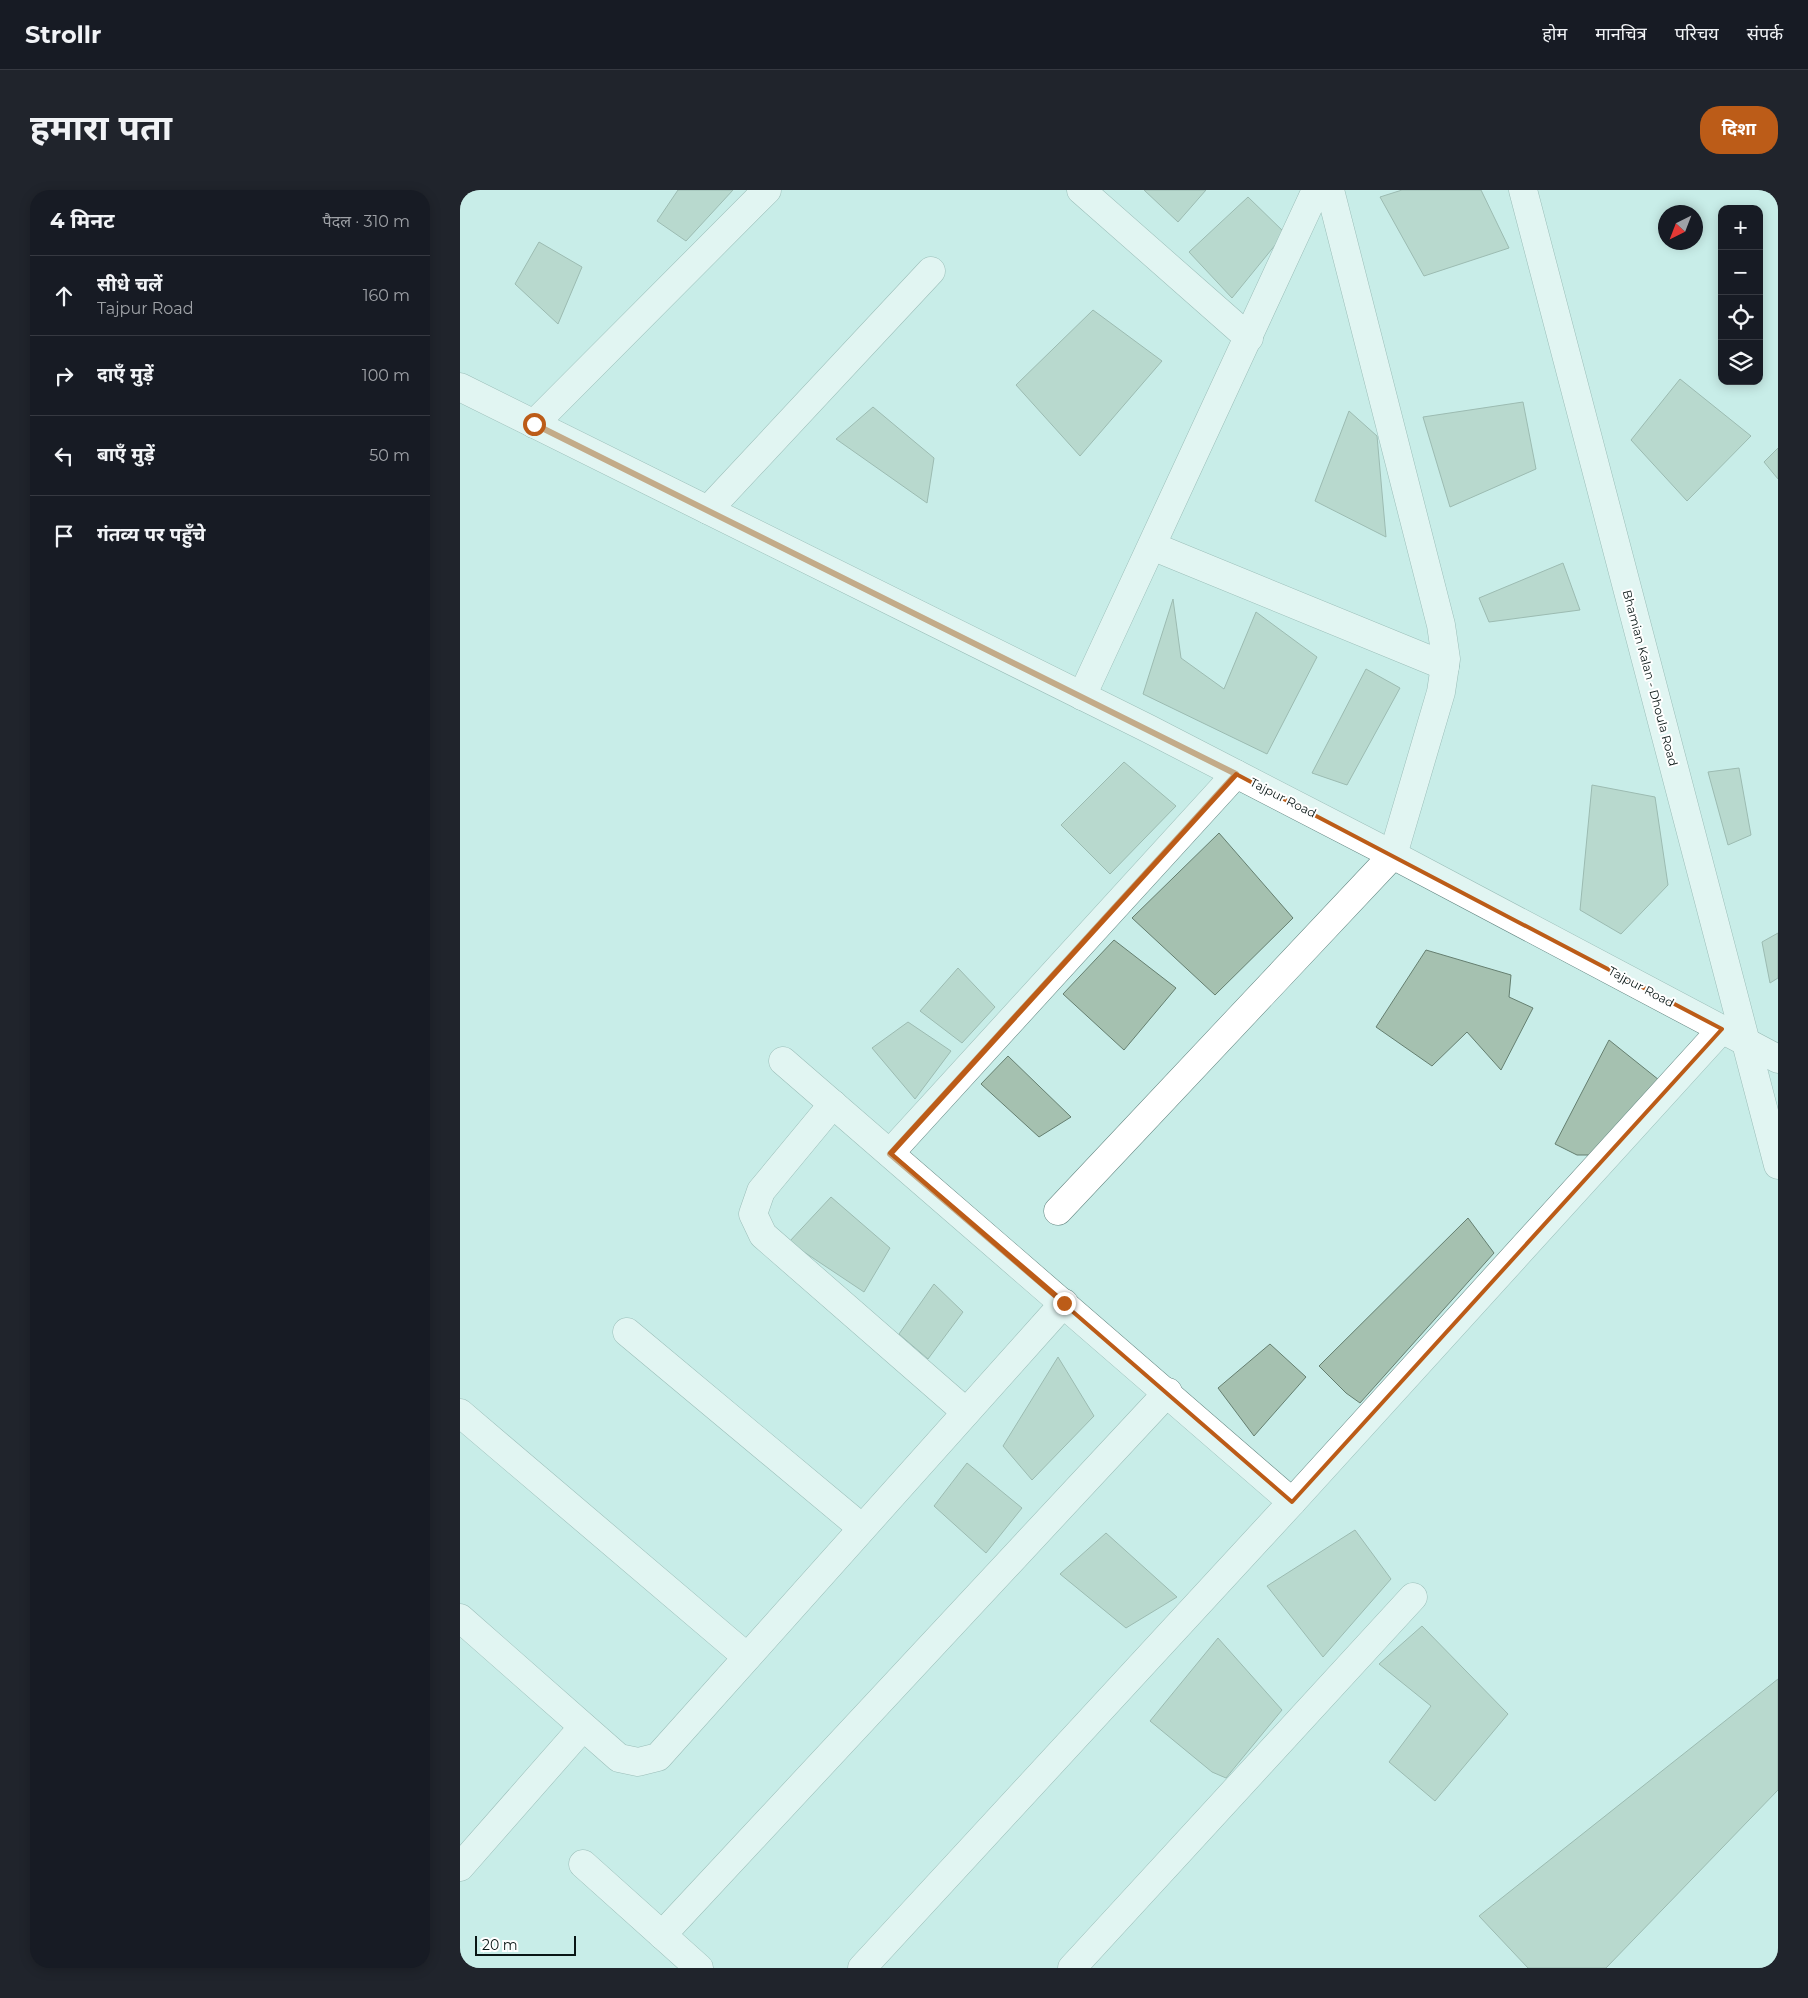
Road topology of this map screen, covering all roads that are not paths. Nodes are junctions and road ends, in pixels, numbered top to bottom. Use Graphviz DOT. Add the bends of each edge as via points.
graph roads {
  1 [pos="767,190"];
  2 [pos="1081,190"];
  3 [pos="1316,190"];
  4 [pos="1330,190"];
  5 [pos="1523,190"];
  6 [pos="931,271"];
  7 [pos="1249,338"];
  8 [pos="460,387"];
  9 [pos="534,424"];
  10 [pos="708,510"];
  11 [pos="1152,546"];
  12 [pos="1444,666"];
  13 [pos="1082,696"];
  14 [pos="1236,774"];
  15 [pos="1393,855"];
  16 [pos="1733,1035"];
  17 [pos="1778,1059"];
  18 [pos="783,1061"];
  19 [pos="833,1104"];
  20 [pos="890,1154"];
  21 [pos="1778,1165"];
  22 [pos="1058,1212"];
  23 [pos="1064,1303"];
  24 [pos="627,1332"];
  25 [pos="1168,1392"];
  26 [pos="966,1412"];
  27 [pos="460,1413"];
  28 [pos="1292,1502"];
  29 [pos="862,1528"];
  30 [pos="1414,1597"];
  31 [pos="460,1618"];
  32 [pos="746,1657"];
  33 [pos="584,1727"];
  34 [pos="584,1864"];
  35 [pos="460,1867"];
  36 [pos="662,1935"];
  37 [pos="698,1968"];
  38 [pos="862,1968"];
  39 [pos="1072,1968"];
  1 -- 9 [label="street"];
  2 -- 7 [label="street"];
  3 -- 7 [label="street"];
  4 -- 12 [label="street" via="1441,624"];
  5 -- 16 [label="street, Bhamian Kalan - Dhoula Road"];
  6 -- 10 [label="street"];
  7 -- 11 [label="street"];
  8 -- 9 [label="street, Tajpur Road"];
  9 -- 10 [label="street, Tajpur Road"];
  10 -- 13 [label="street, Tajpur Road"];
  11 -- 12 [label="street"];
  11 -- 13 [label="street"];
  12 -- 15 [label="street" via="1441,692"];
  13 -- 14 [label="street, Tajpur Road"];
  14 -- 15 [label="street, Tajpur Road"];
  14 -- 20 [label="street"];
  15 -- 16 [label="street, Tajpur Road"];
  15 -- 22 [label="street"];
  16 -- 17 [label="street, Tajpur Road"];
  16 -- 21 [label="street, Bhamian Kalan - Dhoula Road"];
  16 -- 28 [label="street"];
  18 -- 19 [label="street"];
  19 -- 20 [label="street"];
  19 -- 26 [label="street" via="761,1190 753,1214 763,1234"];
  20 -- 23 [label="street"];
  23 -- 25 [label="street"];
  23 -- 26 [label="street"];
  24 -- 29 [label="street"];
  25 -- 28 [label="street"];
  25 -- 36 [label="street"];
  26 -- 29 [label="street"];
  27 -- 32 [label="street"];
  28 -- 38 [label="street"];
  29 -- 32 [label="street"];
  30 -- 39 [label="street"];
  31 -- 33 [label="street"];
  32 -- 33 [label="street" via="658,1757 638,1762 619,1758"];
  33 -- 35 [label="street"];
  34 -- 36 [label="street"];
  36 -- 37 [label="street"];
}
